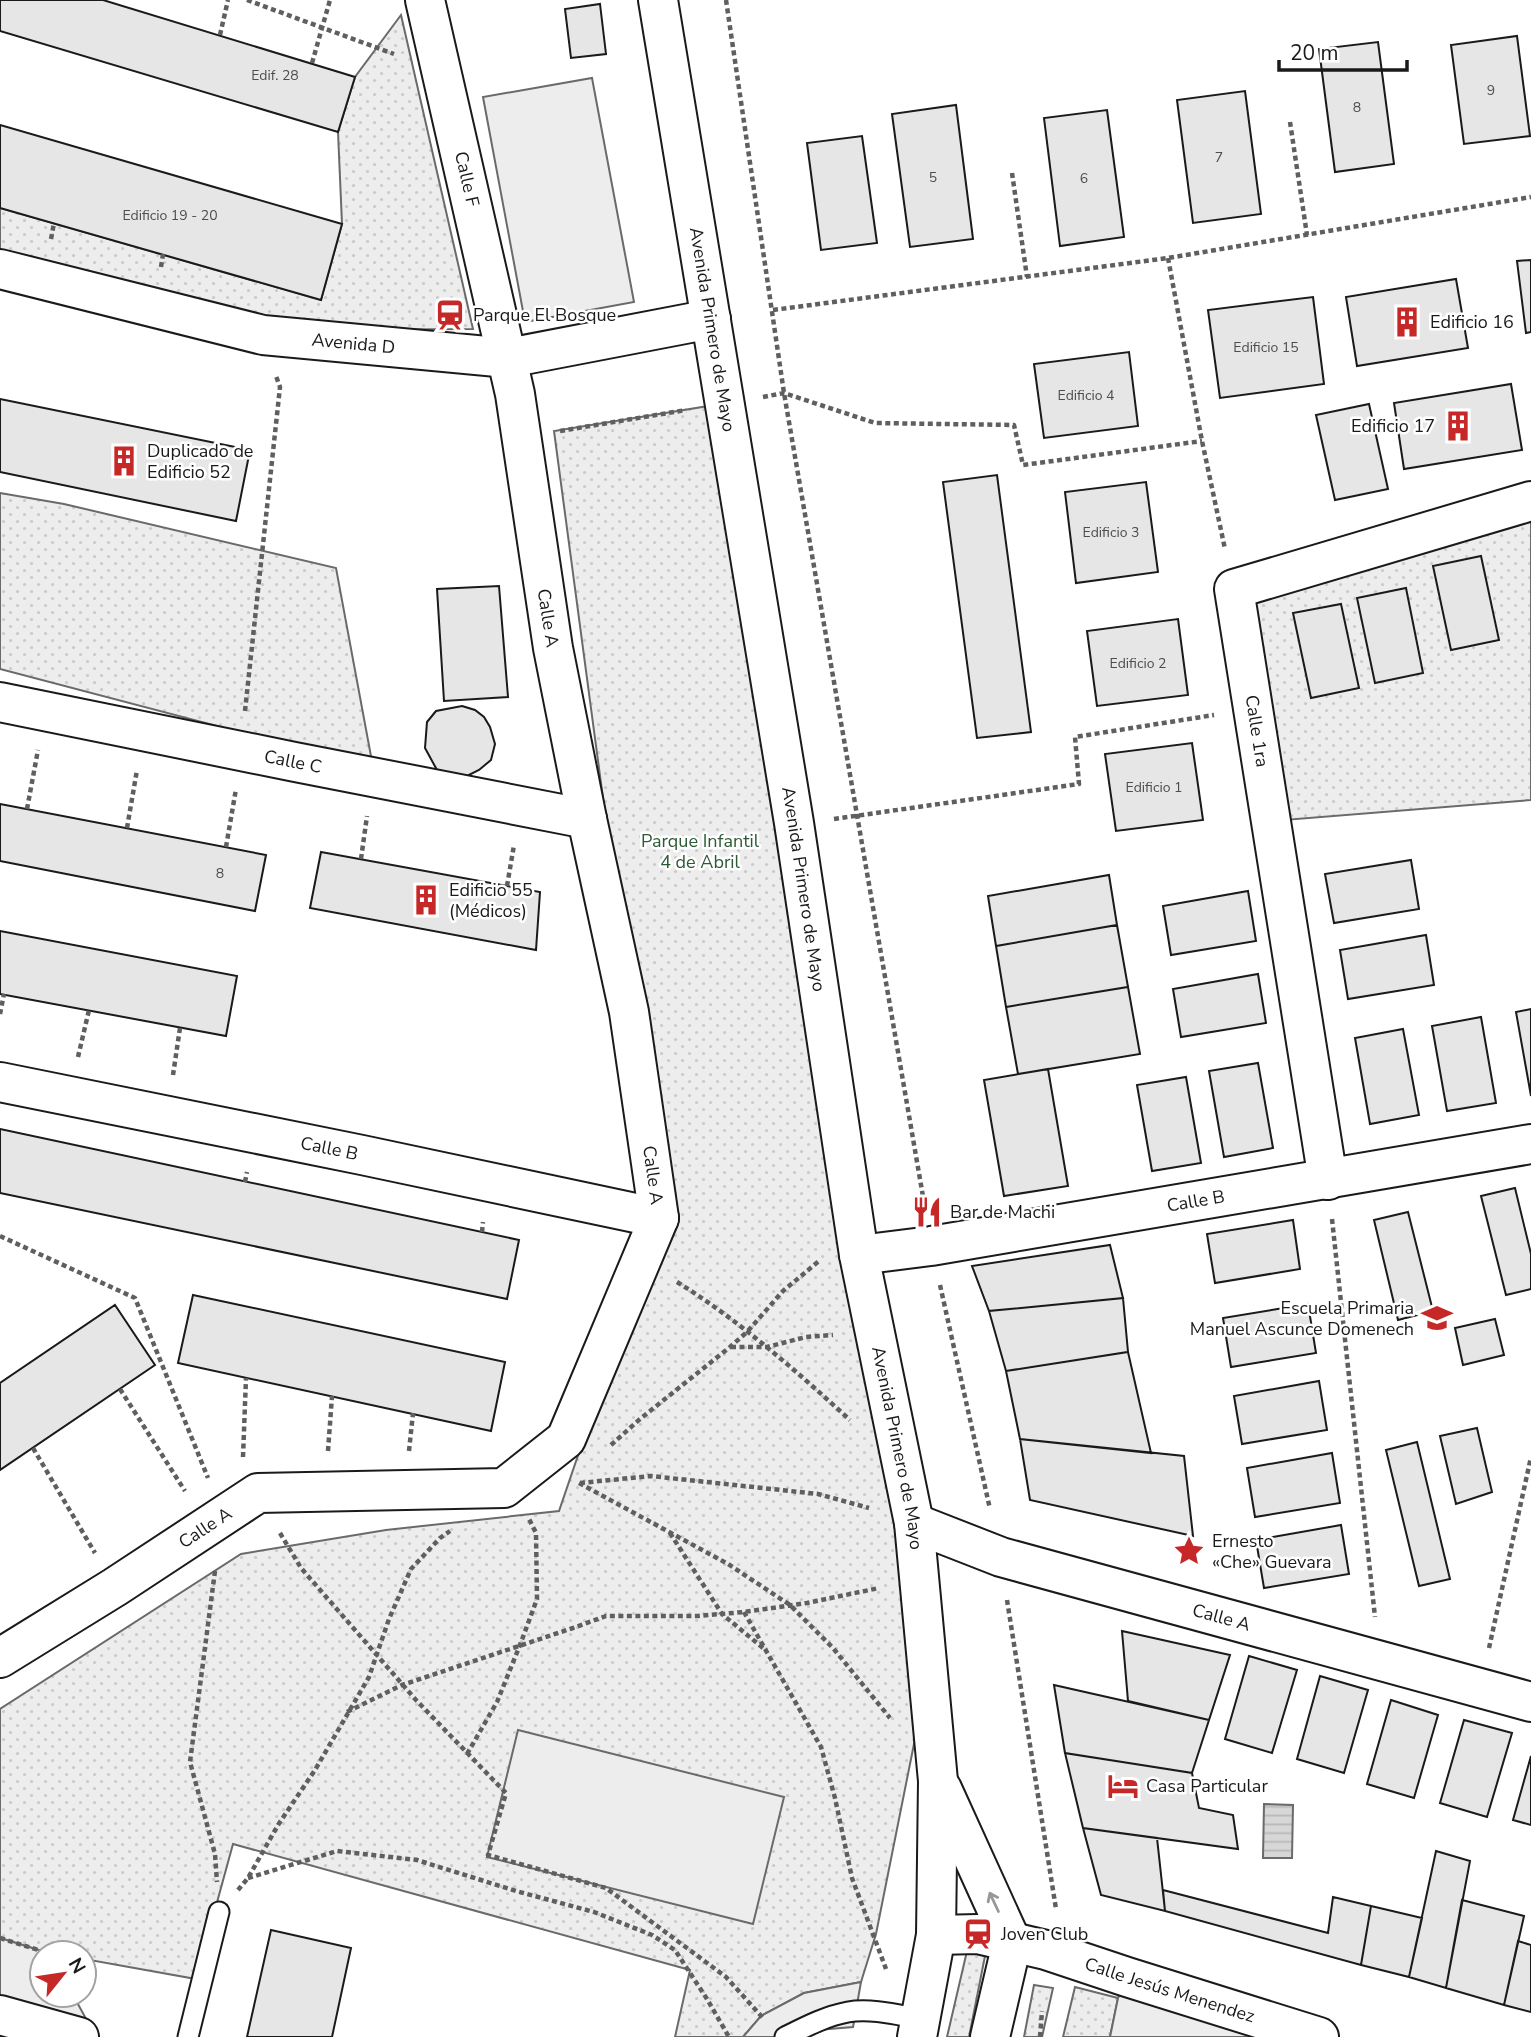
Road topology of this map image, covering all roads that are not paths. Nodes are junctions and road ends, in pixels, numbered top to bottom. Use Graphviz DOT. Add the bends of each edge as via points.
graph roads {
  1 [pos="425,0"];
  2 [pos="658,0"];
  3 [pos="0,270"];
  4 [pos="711,320"];
  5 [pos="508,358"];
  6 [pos="1531,501"];
  7 [pos="0,702"];
  8 [pos="587,819"];
  9 [pos="0,1082"];
  10 [pos="1531,1144"];
  11 [pos="1328,1180"];
  12 [pos="659,1218"];
  13 [pos="841,1256"];
  14 [pos="914,1523"];
  15 [pos="0,1658"];
  16 [pos="1531,1702"];
  17 [pos="938,1781"];
  18 [pos="219,1912"];
  19 [pos="936,1935"];
  20 [pos="1029,1946"];
  21 [pos="0,2015"];
  22 [pos="919,2028"];
  23 [pos="1313,2036"];
  24 [pos="79,2037"];
  25 [pos="188,2037"];
  26 [pos="785,2037"];
  27 [pos="990,2037"];
  1 -- 5 [label="street, Calle F"];
  2 -- 4 [label="street, Avenida Primero de Mayo"];
  3 -- 5 [label="street, Avenida D" via="263,335"];
  4 -- 5 [label="street, Avenida D"];
  4 -- 13 [label="street, Avenida Primero de Mayo" via="794,823"];
  5 -- 8 [label="street, Calle A" via="552,648"];
  6 -- 11 [label="street, Calle 1ra" via="1234,589"];
  7 -- 8 [label="street, Calle C"];
  8 -- 12 [label="street, Calle A" via="629,1012"];
  9 -- 12 [label="street, Calle B"];
  10 -- 11 [label="street, Calle B"];
  11 -- 13 [label="street, Calle B" via="931,1246"];
  12 -- 15 [label="street, Calle A" via="566,1439 504,1488 325,1491 232,1509"];
  13 -- 14 [label="street, Avenida Primero de Mayo"];
  14 -- 16 [label="street, Calle A" via="1001,1557"];
  14 -- 17 [label="street, Avenida Primero de Mayo"];
  17 -- 19 [label="street, Avenida Primero de Mayo"];
  20 -- 17 [label="street, Avenida Primero de Mayo, one-way"];
  18 -- 25 [label="lane"];
  19 -- 20 [label="street, Calle Jesús Menendez" via="978,1934"];
  19 -- 22 [label="street, Avenida Primero de Mayo"];
  20 -- 23 [label="street, Calle Jesús Menendez"];
  20 -- 27 [label="street"];
  21 -- 24 [label="street"];
  22 -- 26 [label="lane" via="877,2012 849,2012"];
}
